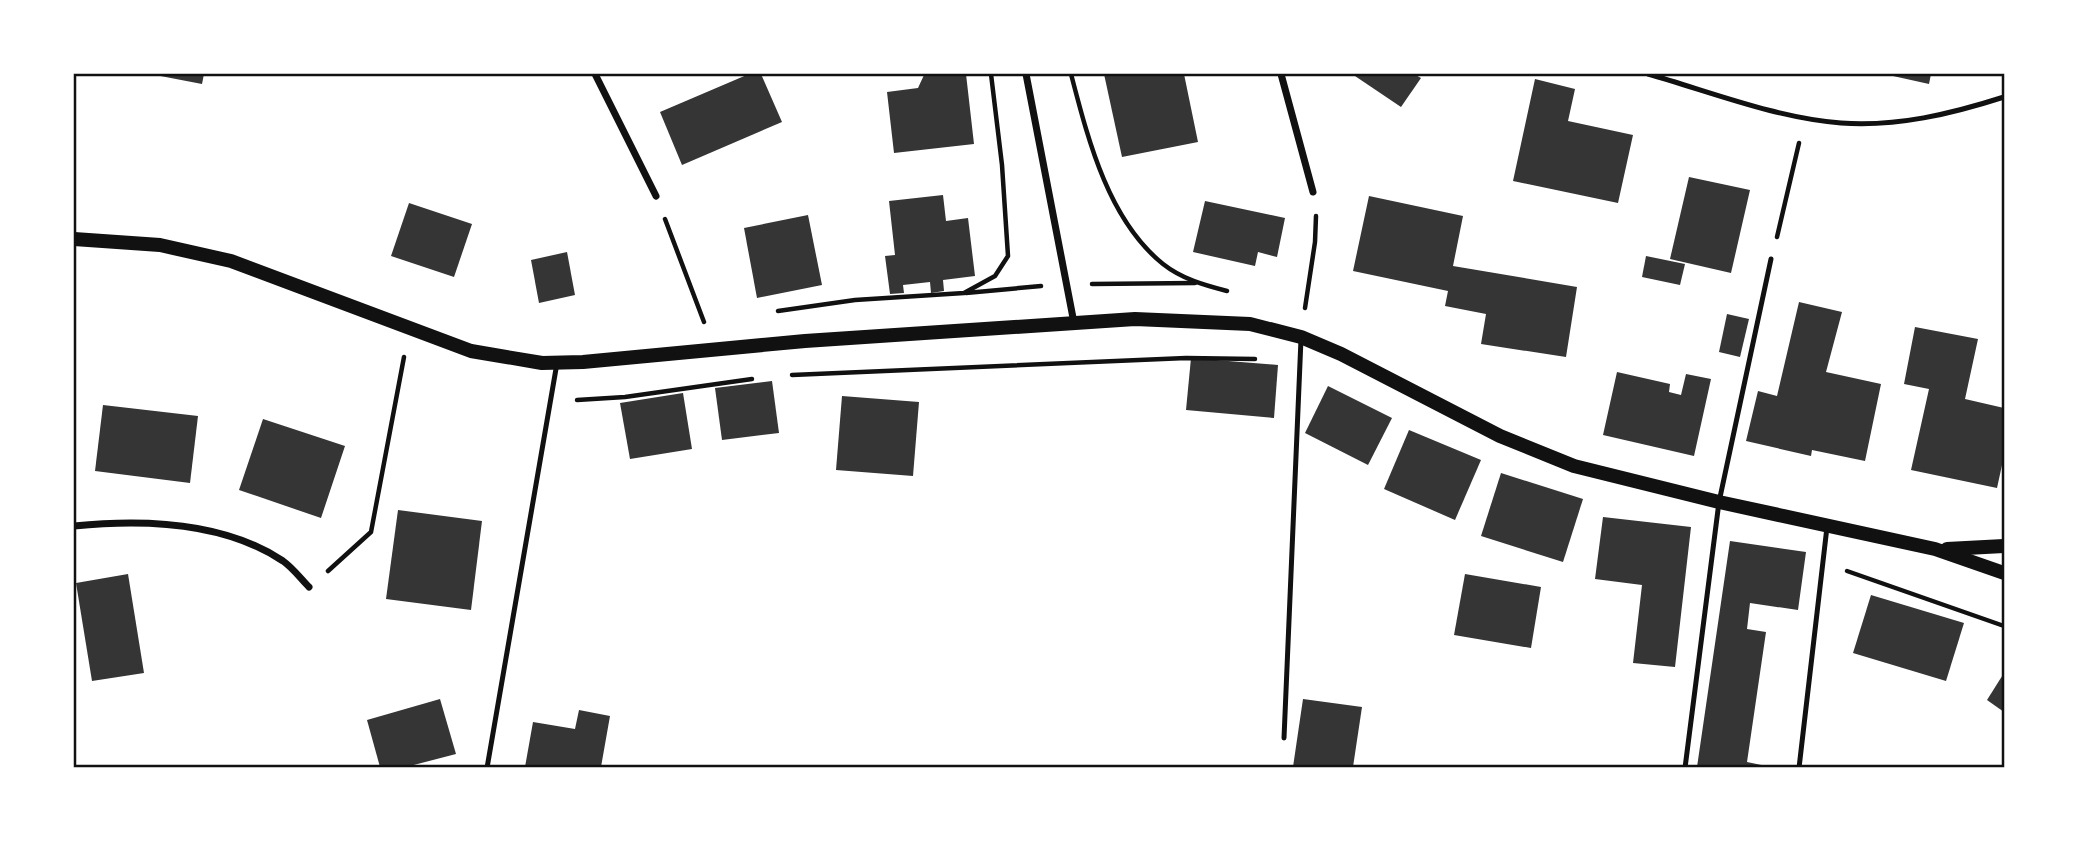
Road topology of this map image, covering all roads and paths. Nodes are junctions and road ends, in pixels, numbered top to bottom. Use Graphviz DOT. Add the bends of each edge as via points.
graph roads {
  1 [pos="595,74"];
  2 [pos="991,74"];
  3 [pos="1026,74"];
  4 [pos="1071,74"];
  5 [pos="1281,74"];
  6 [pos="1648,74"];
  7 [pos="2004,97"];
  8 [pos="1805,118"];
  9 [pos="1313,192"];
  10 [pos="656,196"];
  11 [pos="74,239"];
  12 [pos="1771,259"];
  13 [pos="1228,292"];
  14 [pos="1294,309"];
  15 [pos="764,313"];
  16 [pos="715,320"];
  17 [pos="703,321"];
  18 [pos="691,323"];
  19 [pos="1074,323"];
  20 [pos="409,328"];
  21 [pos="1301,337"];
  22 [pos="714,349"];
  23 [pos="404,356"];
  24 [pos="416,360"];
  25 [pos="557,363"];
  26 [pos="1300,369"];
  27 [pos="785,375"];
  28 [pos="761,377"];
  29 [pos="551,399"];
  30 [pos="1718,502"];
  31 [pos="1828,524"];
  32 [pos="74,526"];
  33 [pos="2004,546"];
  34 [pos="1935,549"];
  35 [pos="1825,551"];
  36 [pos="2004,573"];
  37 [pos="309,587"];
  38 [pos="2004,625"];
  39 [pos="1284,738"];
  40 [pos="487,768"];
  41 [pos="1685,768"];
  42 [pos="1799,768"];
  1 -- 10 [label="street"];
  2 -- 15 [label="path" via="1008,256 995,276 964,293 855,300"];
  3 -- 19 [label="street"];
  4 -- 13 [label="path" via="1111,197 1140,242 1185,277"];
  5 -- 9 [label="street"];
  6 -- 8 [label="lane"];
  7 -- 8 [label="lane" via="1904,121 1853,124"];
  8 -- 12 [label="path"];
  9 -- 14 [label="path" via="1315,242 1305,311"];
  10 -- 17 [label="path"];
  11 -- 20 [label="main road" via="160,245 231,261"];
  12 -- 30 [label="lane"];
  16 -- 17 [label="path"];
  17 -- 18 [label="path"];
  17 -- 22 [label="path"];
  19 -- 21 [label="main road" via="1135,319 1235,322"];
  19 -- 22 [label="main road"];
  20 -- 23 [label="path"];
  20 -- 25 [label="main road" via="500,358"];
  21 -- 26 [label="lane"];
  21 -- 30 [label="main road" via="1552,458"];
  22 -- 25 [label="main road"];
  23 -- 24 [label="path"];
  23 -- 37 [label="path" via="371,532"];
  25 -- 29 [label="lane"];
  26 -- 27 [label="path" via="1276,360 1234,358"];
  26 -- 39 [label="lane"];
  28 -- 29 [label="path" via="625,397"];
  29 -- 40 [label="lane"];
  30 -- 31 [label="main road"];
  30 -- 41 [label="lane"];
  31 -- 34 [label="main road"];
  31 -- 35 [label="lane"];
  32 -- 37 [label="street" via="173,524 240,539 284,562"];
  33 -- 34 [label="main road"];
  34 -- 36 [label="main road"];
  35 -- 38 [label="path" via="1847,571"];
  35 -- 42 [label="lane"];
}
